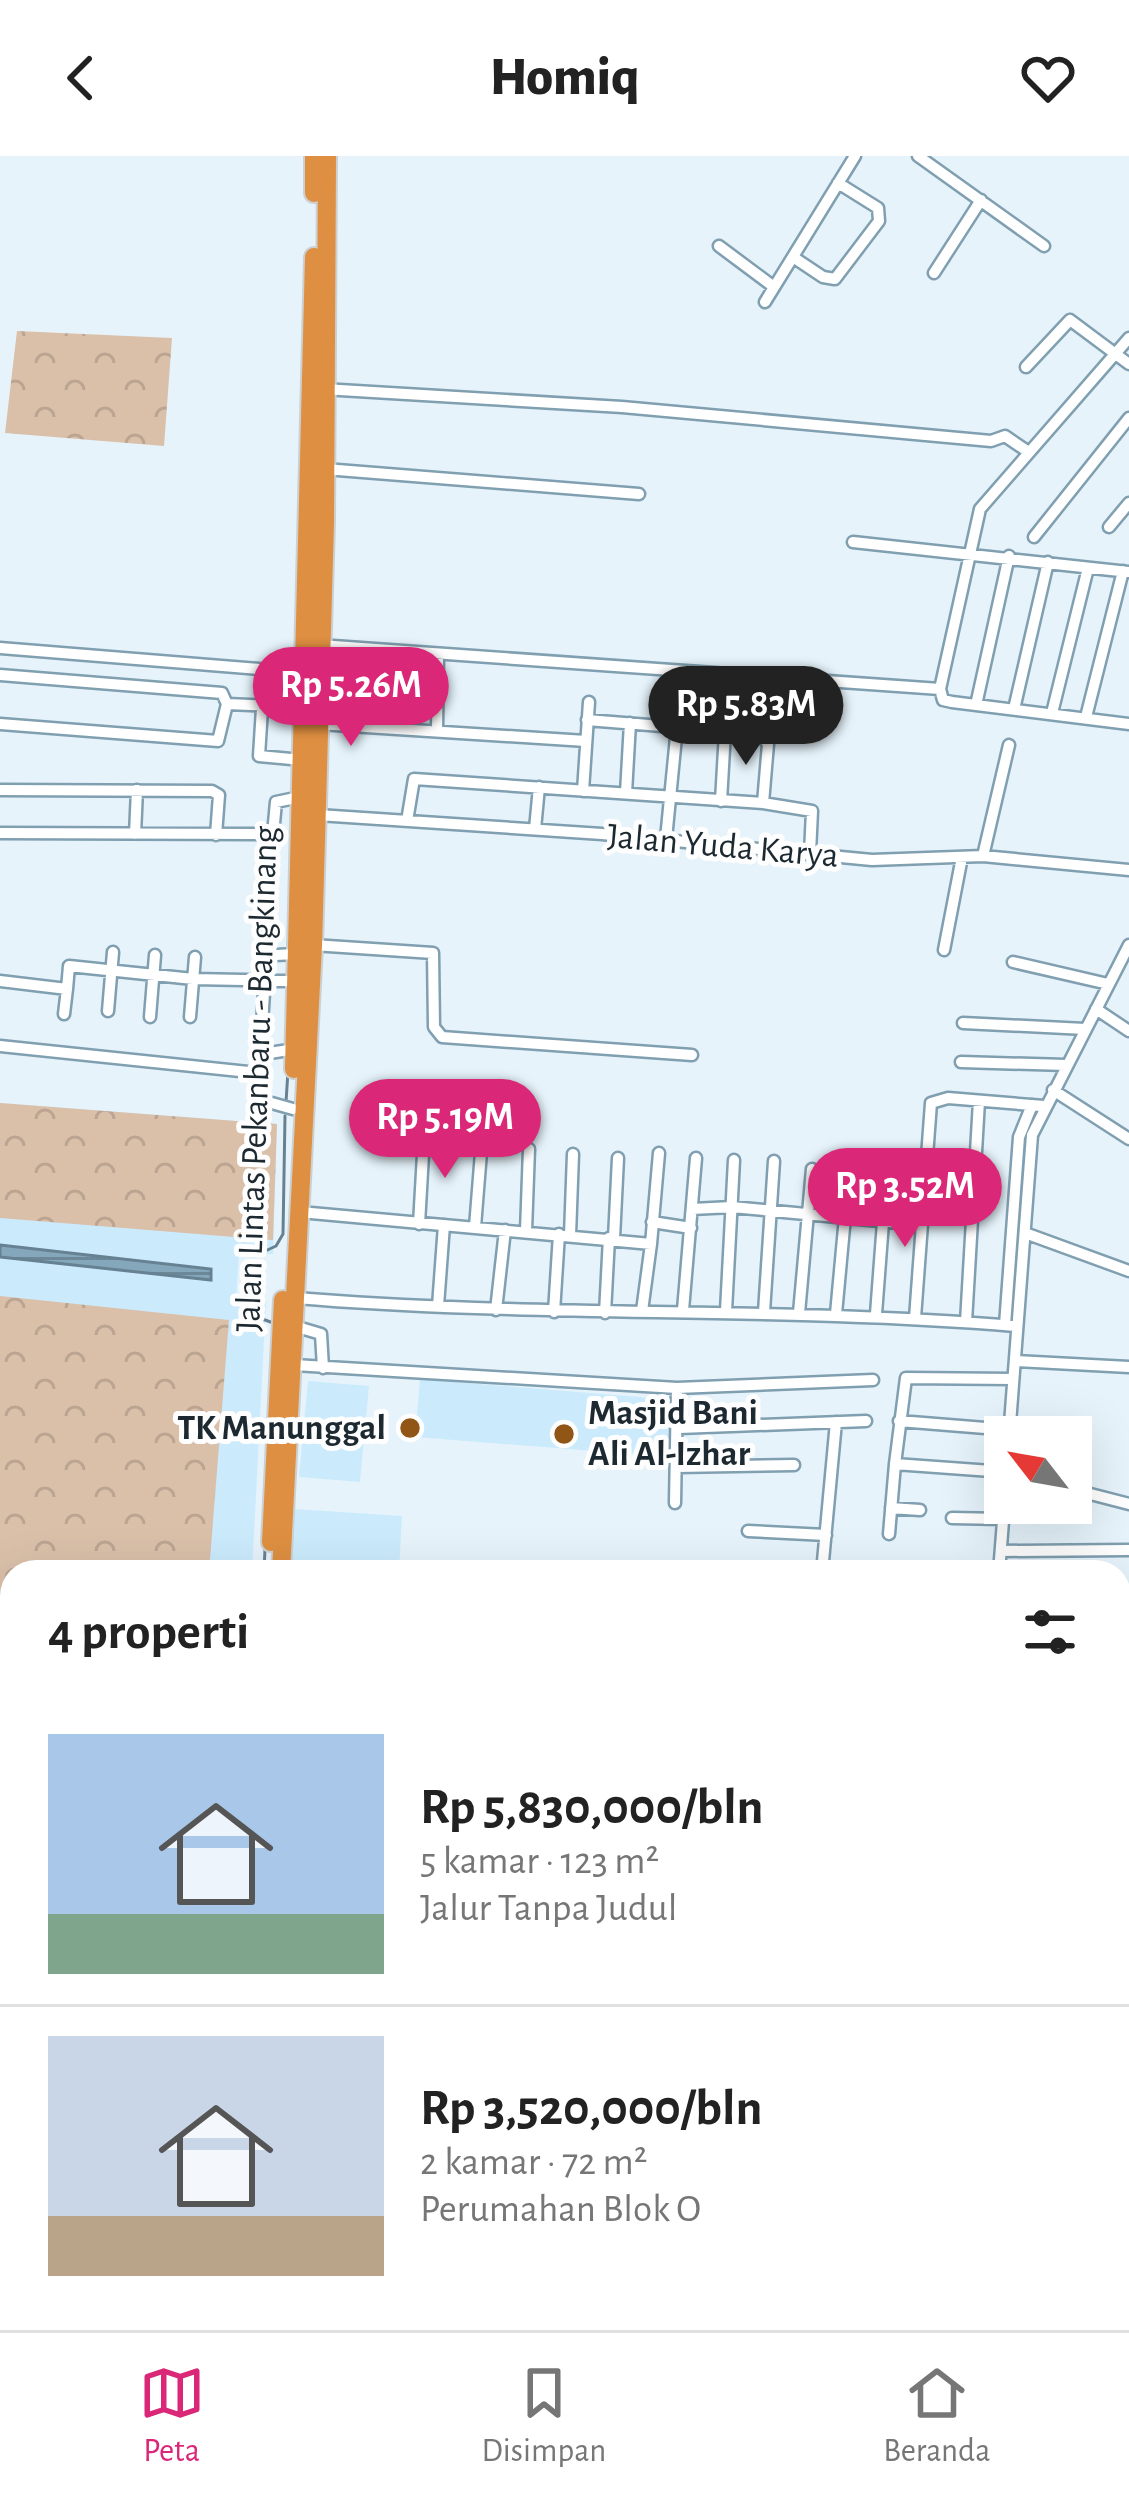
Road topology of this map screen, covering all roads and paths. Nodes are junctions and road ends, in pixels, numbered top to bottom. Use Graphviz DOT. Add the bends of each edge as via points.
graph roads {
  1 [pos="314,156"];
  2 [pos="327,156"];
  3 [pos="855,156"];
  4 [pos="918,156"];
  5 [pos="838,183"];
  6 [pos="981,200"];
  7 [pos="719,246"];
  8 [pos="1044,246"];
  9 [pos="793,257"];
  10 [pos="934,273"];
  11 [pos="774,287"];
  12 [pos="765,302"];
  13 [pos="1129,338"];
  14 [pos="1115,353"];
  15 [pos="1129,364"];
  16 [pos="1026,367"];
  17 [pos="323,389"];
  18 [pos="1129,418"];
  19 [pos="1027,451"];
  20 [pos="325,469"];
  21 [pos="639,494"];
  22 [pos="1129,503"];
  23 [pos="317,522"];
  24 [pos="1109,527"];
  25 [pos="1034,536"];
  26 [pos="854,542"];
  27 [pos="968,551"];
  28 [pos="1009,556"];
  29 [pos="1048,562"];
  30 [pos="1088,568"];
  31 [pos="1126,572"];
  32 [pos="320,645"];
  33 [pos="0,648"];
  34 [pos="438,654"];
  35 [pos="0,675"];
  36 [pos="940,689"];
  37 [pos="589,702"];
  38 [pos="227,704"];
  39 [pos="976,705"];
  40 [pos="262,706"];
  41 [pos="303,707"];
  42 [pos="1014,709"];
  43 [pos="1052,713"];
  44 [pos="1085,717"];
  45 [pos="587,720"];
  46 [pos="630,723"];
  47 [pos="0,724"];
  48 [pos="319,724"];
  49 [pos="1129,724"];
  50 [pos="677,727"];
  51 [pos="436,730"];
  52 [pos="725,732"];
  53 [pos="586,741"];
  54 [pos="1010,745"];
  55 [pos="302,760"];
  56 [pos="539,787"];
  57 [pos="0,790"];
  58 [pos="137,790"];
  59 [pos="583,791"];
  60 [pos="626,793"];
  61 [pos="670,796"];
  62 [pos="300,797"];
  63 [pos="721,801"];
  64 [pos="764,803"];
  65 [pos="318,815"];
  66 [pos="407,821"];
  67 [pos="535,829"];
  68 [pos="0,833"];
  69 [pos="300,833"];
  70 [pos="135,834"];
  71 [pos="273,834"];
  72 [pos="216,835"];
  73 [pos="666,839"];
  74 [pos="810,853"];
  75 [pos="983,856"];
  76 [pos="962,857"];
  77 [pos="1129,871"];
  78 [pos="1129,945"];
  79 [pos="305,950"];
  80 [pos="944,950"];
  81 [pos="112,952"];
  82 [pos="155,955"];
  83 [pos="194,957"];
  84 [pos="1013,962"];
  85 [pos="111,971"];
  86 [pos="153,976"];
  87 [pos="193,979"];
  88 [pos="0,981"];
  89 [pos="296,981"];
  90 [pos="264,982"];
  91 [pos="1108,984"];
  92 [pos="67,989"];
  93 [pos="1096,1009"];
  94 [pos="108,1011"];
  95 [pos="64,1014"];
  96 [pos="150,1017"];
  97 [pos="190,1017"];
  98 [pos="963,1023"];
  99 [pos="262,1024"];
  100 [pos="1085,1029"];
  101 [pos="1129,1031"];
  102 [pos="0,1046"];
  103 [pos="295,1049"];
  104 [pos="692,1055"];
  105 [pos="962,1061"];
  106 [pos="1066,1065"];
  107 [pos="259,1073"];
  108 [pos="1053,1090"];
  109 [pos="979,1101"];
  110 [pos="1038,1106"];
  111 [pos="293,1108"];
  112 [pos="424,1137"];
  113 [pos="1129,1139"];
  114 [pos="482,1140"];
  115 [pos="529,1149"];
  116 [pos="658,1153"];
  117 [pos="574,1154"];
  118 [pos="618,1158"];
  119 [pos="696,1158"];
  120 [pos="734,1160"];
  121 [pos="774,1161"];
  122 [pos="812,1169"];
  123 [pos="849,1174"];
  124 [pos="886,1183"];
  125 [pos="1021,1197"];
  126 [pos="732,1208"];
  127 [pos="692,1209"];
  128 [pos="771,1211"];
  129 [pos="300,1212"];
  130 [pos="808,1213"];
  131 [pos="846,1219"];
  132 [pos="652,1222"];
  133 [pos="885,1222"];
  134 [pos="419,1224"];
  135 [pos="445,1225"];
  136 [pos="921,1225"];
  137 [pos="476,1227"];
  138 [pos="691,1228"];
  139 [pos="505,1230"];
  140 [pos="526,1232"];
  141 [pos="1025,1234"];
  142 [pos="564,1235"];
  143 [pos="611,1238"];
  144 [pos="651,1244"];
  145 [pos="1129,1271"];
  146 [pos="296,1298"];
  147 [pos="438,1306"];
  148 [pos="496,1310"];
  149 [pos="683,1310"];
  150 [pos="642,1311"];
  151 [pos="726,1311"];
  152 [pos="554,1312"];
  153 [pos="605,1312"];
  154 [pos="764,1312"];
  155 [pos="799,1313"];
  156 [pos="836,1314"];
  157 [pos="876,1314"];
  158 [pos="915,1318"];
  159 [pos="966,1322"];
  160 [pos="1010,1325"];
  161 [pos="294,1326"];
  162 [pos="1015,1361"];
  163 [pos="294,1365"];
  164 [pos="1129,1367"];
  165 [pos="323,1368"];
  166 [pos="1013,1378"];
  167 [pos="873,1380"];
  168 [pos="677,1388"];
  169 [pos="1010,1416"];
  170 [pos="899,1420"];
  171 [pos="866,1421"];
  172 [pos="836,1422"];
  173 [pos="679,1428"];
  174 [pos="984,1431"];
  175 [pos="895,1464"];
  176 [pos="794,1465"];
  177 [pos="676,1467"];
  178 [pos="984,1470"];
  179 [pos="1092,1494"];
  180 [pos="675,1503"];
  181 [pos="279,1504"];
  182 [pos="1129,1504"];
  183 [pos="891,1508"];
  184 [pos="920,1510"];
  185 [pos="952,1518"];
  186 [pos="984,1519"];
  187 [pos="1003,1524"];
  188 [pos="278,1527"];
  189 [pos="748,1531"];
  190 [pos="826,1534"];
  191 [pos="889,1534"];
  192 [pos="1129,1550"];
  193 [pos="1001,1551"];
  194 [pos="271,1560"];
  195 [pos="280,1560"];
  196 [pos="823,1560"];
  197 [pos="1000,1560"];
  1 -- 23 [label="highway, Jalan Lintas Pekanbaru - Bangkinang"];
  2 -- 17 [label="highway, Jalan Lintas Pekanbaru - Bangkinang"];
  3 -- 5 [label="street"];
  4 -- 6 [label="street"];
  5 -- 9 [label="street"];
  5 -- 9 [label="street" via="878,208 879,220 836,279"];
  6 -- 8 [label="street"];
  6 -- 10 [label="street"];
  7 -- 11 [label="street"];
  9 -- 11 [label="street"];
  11 -- 12 [label="street"];
  13 -- 14 [label="street"];
  14 -- 15 [label="street"];
  14 -- 16 [label="street" via="1070,320"];
  14 -- 19 [label="street"];
  17 -- 19 [label="street" via="1005,436"];
  17 -- 20 [label="highway, Jalan Lintas Pekanbaru - Bangkinang"];
  18 -- 25 [label="street"];
  19 -- 27 [label="street" via="980,509"];
  20 -- 21 [label="street"];
  20 -- 23 [label="highway, Jalan Lintas Pekanbaru - Bangkinang"];
  22 -- 24 [label="street"];
  23 -- 32 [label="highway, Jalan Lintas Pekanbaru - Bangkinang"];
  23 -- 41 [label="highway, Jalan Lintas Pekanbaru - Bangkinang"];
  26 -- 27 [label="street"];
  27 -- 28 [label="street"];
  27 -- 36 [label="street"];
  28 -- 29 [label="street"];
  28 -- 39 [label="street"];
  29 -- 30 [label="street"];
  29 -- 42 [label="street"];
  30 -- 31 [label="street"];
  30 -- 43 [label="street"];
  31 -- 44 [label="street"];
  32 -- 34 [label="street"];
  32 -- 48 [label="highway, Jalan Lintas Pekanbaru - Bangkinang"];
  33 -- 40 [label="street" via="254,667 263,672"];
  34 -- 36 [label="street"];
  34 -- 51 [label="street"];
  35 -- 38 [label="street" via="222,694"];
  36 -- 39 [label="street" via="943,700"];
  37 -- 45 [label="street"];
  38 -- 40 [label="street"];
  38 -- 47 [label="street" via="218,741"];
  39 -- 42 [label="street"];
  40 -- 41 [label="street"];
  40 -- 55 [label="street" via="258,753"];
  41 -- 55 [label="highway, Jalan Lintas Pekanbaru - Bangkinang"];
  42 -- 43 [label="street"];
  43 -- 44 [label="street"];
  44 -- 49 [label="street"];
  45 -- 46 [label="street"];
  45 -- 53 [label="street"];
  46 -- 50 [label="street"];
  46 -- 60 [label="street"];
  48 -- 51 [label="street"];
  48 -- 65 [label="highway, Jalan Lintas Pekanbaru - Bangkinang"];
  50 -- 52 [label="street"];
  50 -- 61 [label="street"];
  51 -- 53 [label="street"];
  52 -- 63 [label="street"];
  52 -- 64 [label="street" via="760,734 768,744"];
  53 -- 59 [label="street"];
  54 -- 75 [label="street"];
  55 -- 62 [label="highway, Jalan Lintas Pekanbaru - Bangkinang"];
  56 -- 59 [label="street"];
  56 -- 66 [label="street" via="414,779"];
  56 -- 67 [label="street"];
  57 -- 58 [label="street"];
  58 -- 70 [label="street"];
  58 -- 72 [label="street" via="216,793"];
  59 -- 60 [label="street"];
  60 -- 61 [label="street"];
  61 -- 63 [label="street"];
  61 -- 73 [label="street"];
  62 -- 69 [label="highway, Jalan Lintas Pekanbaru - Bangkinang"];
  62 -- 71 [label="street" via="276,802"];
  63 -- 64 [label="street"];
  64 -- 74 [label="street" via="812,811"];
  65 -- 66 [label="street, Jalan Yuda Karya"];
  65 -- 79 [label="highway, Jalan Lintas Pekanbaru - Bangkinang"];
  66 -- 67 [label="street, Jalan Yuda Karya"];
  67 -- 73 [label="street, Jalan Yuda Karya"];
  68 -- 70 [label="street"];
  69 -- 71 [label="street"];
  69 -- 79 [label="highway, Jalan Lintas Pekanbaru - Bangkinang"];
  70 -- 72 [label="street"];
  71 -- 72 [label="street"];
  73 -- 74 [label="street, Jalan Yuda Karya"];
  74 -- 76 [label="street, Jalan Yuda Karya"];
  75 -- 76 [label="street, Jalan Yuda Karya"];
  75 -- 77 [label="street, Jalan Yuda Karya"];
  76 -- 80 [label="street"];
  78 -- 91 [label="street"];
  79 -- 89 [label="highway, Jalan Lintas Pekanbaru - Bangkinang"];
  79 -- 90 [label="street" via="270,958"];
  79 -- 104 [label="street" via="433,952 434,1027 442,1037"];
  79 -- 129 [label="highway, Jalan Lintas Pekanbaru - Bangkinang"];
  81 -- 85 [label="street"];
  82 -- 86 [label="street"];
  83 -- 87 [label="street"];
  84 -- 91 [label="street"];
  85 -- 86 [label="street"];
  85 -- 92 [label="street" via="70,960"];
  85 -- 94 [label="street"];
  86 -- 87 [label="street"];
  86 -- 96 [label="street"];
  87 -- 90 [label="street"];
  87 -- 97 [label="street"];
  88 -- 92 [label="street"];
  89 -- 90 [label="street"];
  89 -- 103 [label="highway, Jalan Lintas Pekanbaru - Bangkinang"];
  90 -- 99 [label="street"];
  91 -- 93 [label="street"];
  92 -- 95 [label="street"];
  93 -- 100 [label="street"];
  93 -- 101 [label="street"];
  98 -- 100 [label="street"];
  100 -- 106 [label="street"];
  102 -- 107 [label="street"];
  103 -- 107 [label="street" via="263,1054"];
  103 -- 111 [label="highway, Jalan Lintas Pekanbaru - Bangkinang"];
  105 -- 106 [label="street"];
  106 -- 108 [label="street"];
  107 -- 111 [label="street" via="261,1100"];
  108 -- 110 [label="street"];
  108 -- 113 [label="street"];
  109 -- 110 [label="street"];
  109 -- 136 [label="street" via="931,1103"];
  109 -- 159 [label="street"];
  110 -- 125 [label="street"];
  111 -- 181 [label="highway, Jalan Lintas Pekanbaru - Bangkinang"];
  112 -- 134 [label="street"];
  114 -- 137 [label="street"];
  115 -- 140 [label="street"];
  116 -- 132 [label="street"];
  117 -- 142 [label="street"];
  118 -- 143 [label="street"];
  119 -- 127 [label="street"];
  120 -- 126 [label="street"];
  121 -- 128 [label="street"];
  122 -- 130 [label="street"];
  123 -- 131 [label="street"];
  124 -- 133 [label="street"];
  125 -- 141 [label="street"];
  125 -- 160 [label="street"];
  126 -- 127 [label="street"];
  126 -- 128 [label="street"];
  126 -- 151 [label="street"];
  127 -- 138 [label="street"];
  128 -- 130 [label="street"];
  128 -- 154 [label="street"];
  129 -- 134 [label="street"];
  129 -- 146 [label="highway, Jalan Lintas Pekanbaru - Bangkinang"];
  130 -- 131 [label="street"];
  130 -- 155 [label="street"];
  131 -- 133 [label="street"];
  131 -- 156 [label="street"];
  132 -- 138 [label="street"];
  132 -- 144 [label="street"];
  133 -- 136 [label="street"];
  133 -- 157 [label="street"];
  134 -- 135 [label="street"];
  135 -- 137 [label="street"];
  135 -- 147 [label="street"];
  136 -- 158 [label="street"];
  137 -- 139 [label="street"];
  138 -- 149 [label="street"];
  139 -- 140 [label="street"];
  139 -- 148 [label="street"];
  140 -- 142 [label="street"];
  141 -- 145 [label="street"];
  141 -- 160 [label="street"];
  142 -- 143 [label="street"];
  142 -- 152 [label="street"];
  143 -- 144 [label="street"];
  143 -- 153 [label="street"];
  144 -- 150 [label="street"];
  146 -- 147 [label="street"];
  146 -- 161 [label="highway, Jalan Lintas Pekanbaru - Bangkinang"];
  147 -- 148 [label="street"];
  148 -- 152 [label="street"];
  149 -- 150 [label="street"];
  149 -- 151 [label="street"];
  150 -- 153 [label="street"];
  151 -- 154 [label="street"];
  152 -- 153 [label="street"];
  154 -- 155 [label="street"];
  155 -- 156 [label="street"];
  156 -- 157 [label="street"];
  157 -- 158 [label="street"];
  158 -- 159 [label="street"];
  159 -- 160 [label="street"];
  160 -- 162 [label="street"];
  161 -- 163 [label="highway, Jalan Lintas Pekanbaru - Bangkinang"];
  161 -- 165 [label="street" via="321,1334"];
  162 -- 164 [label="street"];
  162 -- 166 [label="street"];
  163 -- 165 [label="street"];
  163 -- 181 [label="highway, Jalan Lintas Pekanbaru - Bangkinang"];
  165 -- 168 [label="street"];
  166 -- 169 [label="street"];
  166 -- 170 [label="street" via="911,1376 903,1380"];
  167 -- 168 [label="street"];
  168 -- 173 [label="street"];
  170 -- 174 [label="street"];
  170 -- 175 [label="street"];
  171 -- 172 [label="street"];
  172 -- 173 [label="street"];
  172 -- 190 [label="street"];
  173 -- 177 [label="street"];
  175 -- 178 [label="street"];
  175 -- 183 [label="street"];
  176 -- 177 [label="street"];
  177 -- 180 [label="street"];
  179 -- 182 [label="street"];
  181 -- 188 [label="highway, Jalan Lintas Pekanbaru - Bangkinang"];
  183 -- 184 [label="street"];
  183 -- 191 [label="street"];
  185 -- 186 [label="street"];
  187 -- 193 [label="street"];
  188 -- 194 [label="highway, Jalan Lintas Pekanbaru - Bangkinang"];
  188 -- 195 [label="highway, Jalan Lintas Pekanbaru - Bangkinang"];
  189 -- 190 [label="street"];
  190 -- 196 [label="street"];
  192 -- 193 [label="street"];
  193 -- 197 [label="street"];
}
